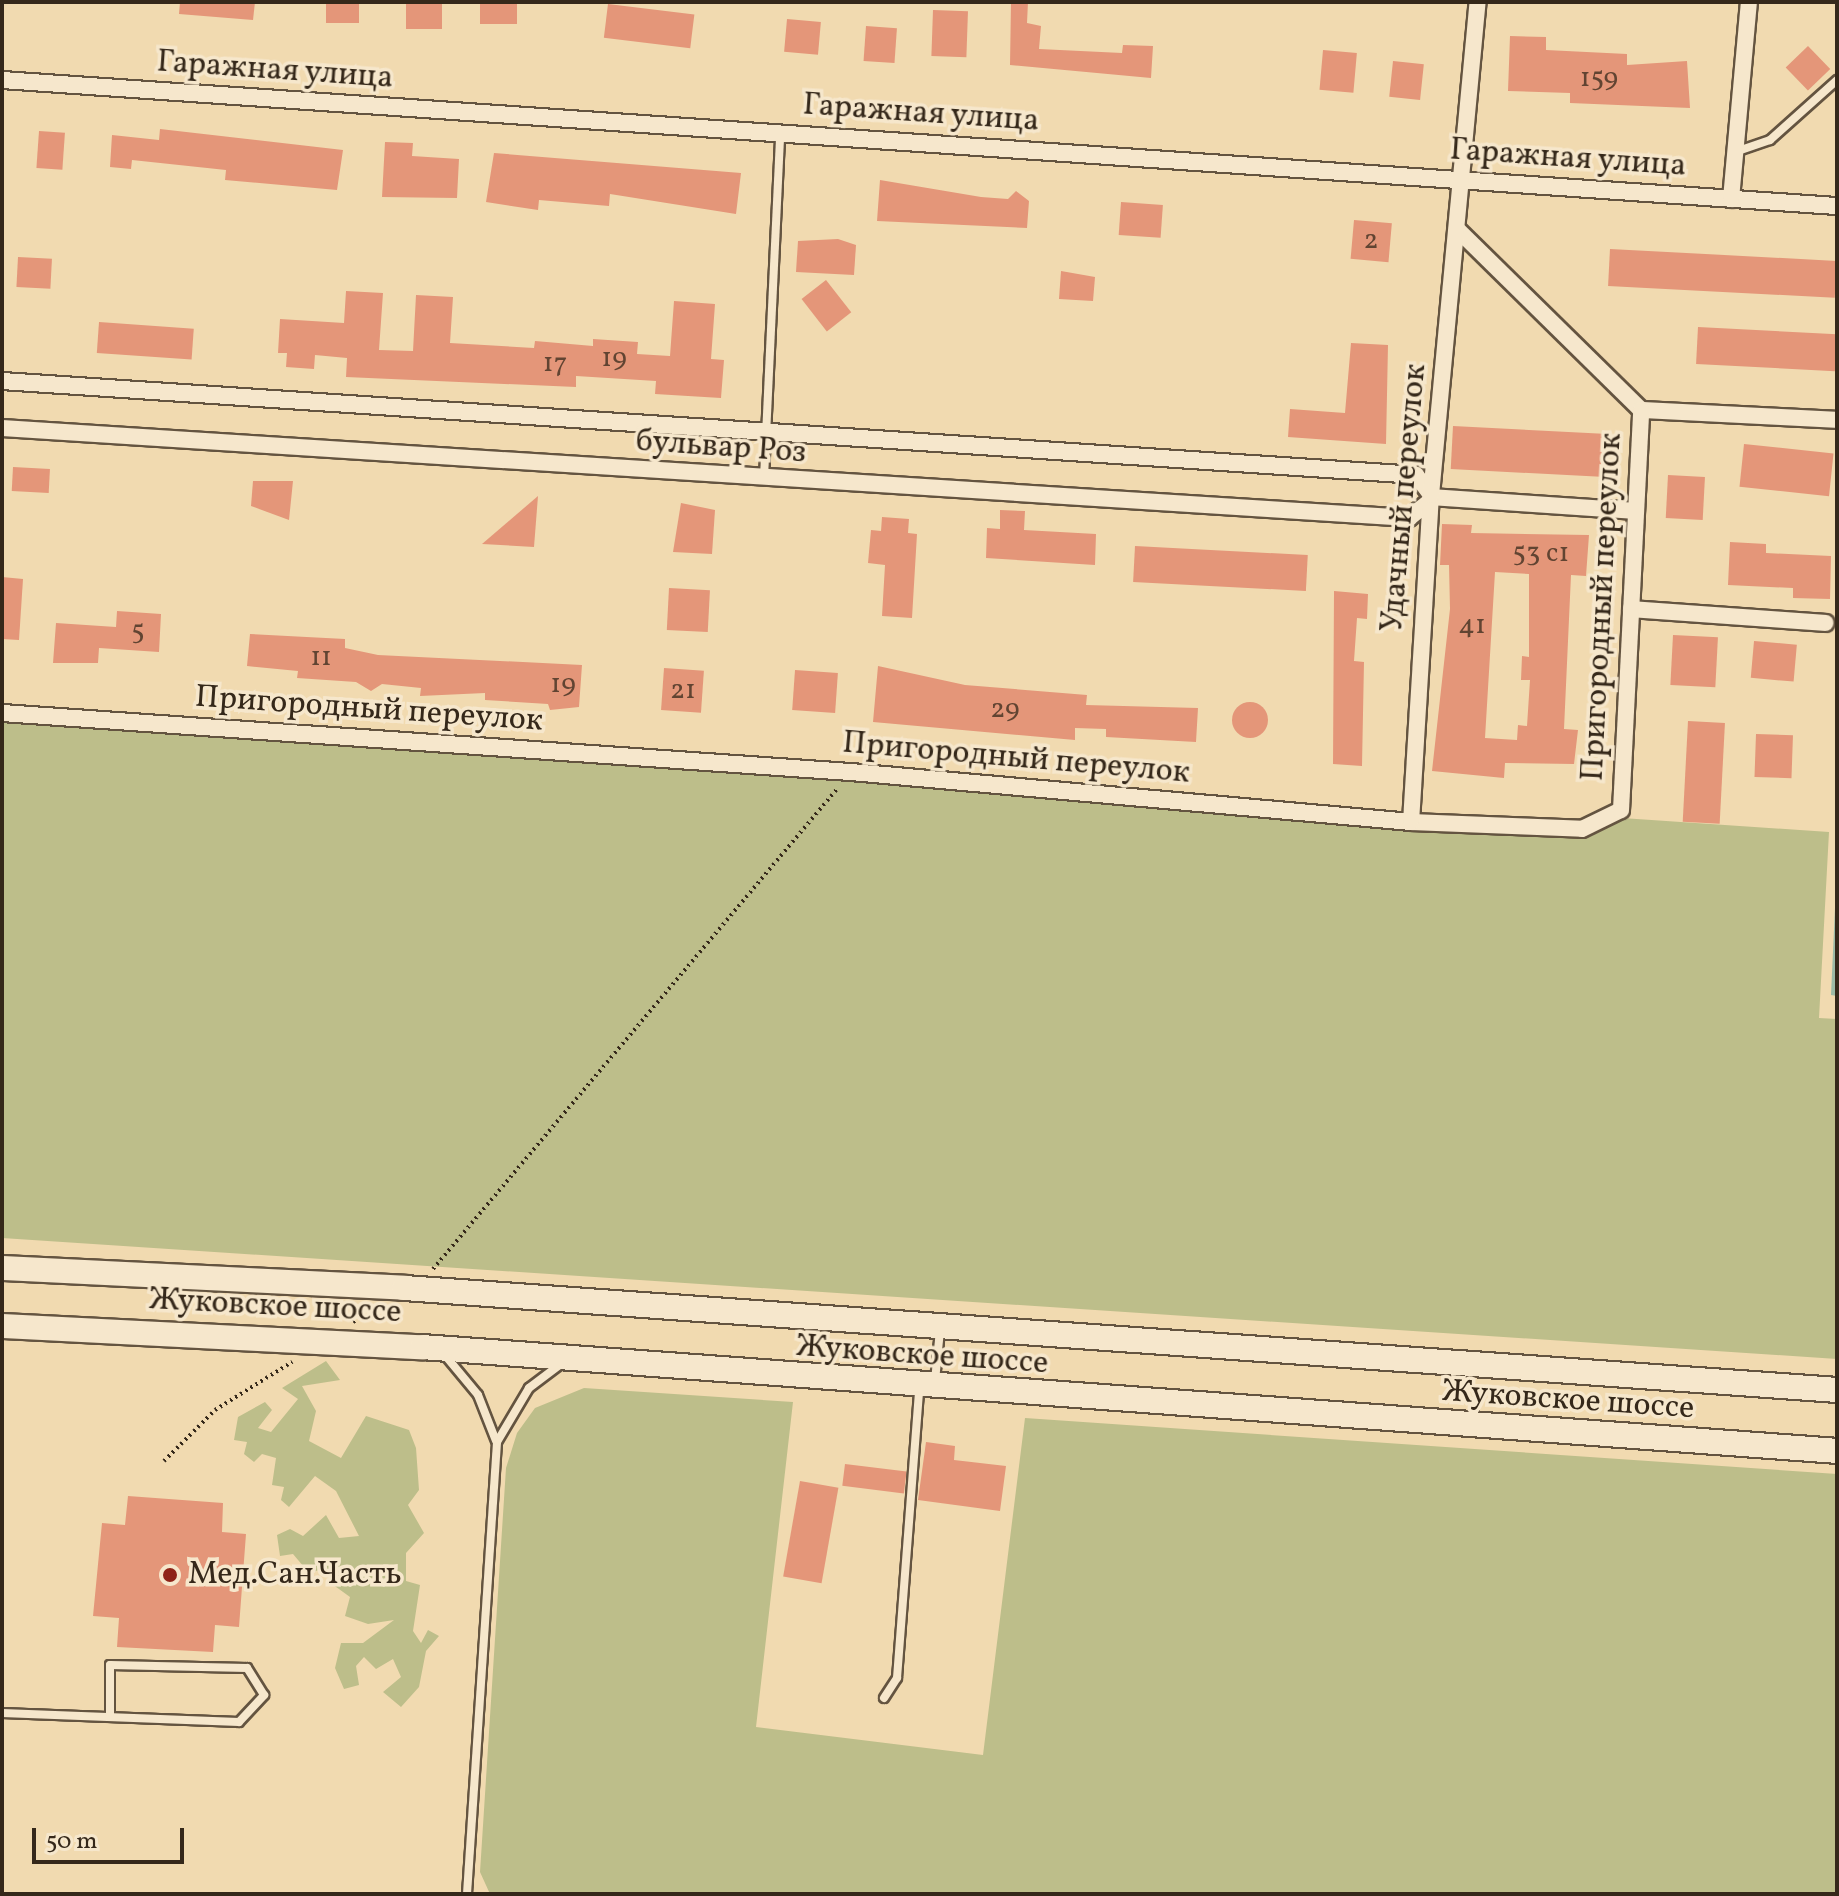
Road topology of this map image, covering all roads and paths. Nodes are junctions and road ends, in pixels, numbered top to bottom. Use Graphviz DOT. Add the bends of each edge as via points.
graph roads {
  1 [pos="1478,2"];
  2 [pos="1749,2"];
  3 [pos="2,80"];
  4 [pos="1837,80"];
  5 [pos="780,133"];
  6 [pos="1733,152"];
  7 [pos="1462,179"];
  8 [pos="1731,199"];
  9 [pos="1837,206"];
  10 [pos="1457,229"];
  11 [pos="2,381"];
  12 [pos="1641,410"];
  13 [pos="1837,420"];
  14 [pos="2,428"];
  15 [pos="764,435"];
  16 [pos="764,479"];
  17 [pos="1431,497"];
  18 [pos="1636,511"];
  19 [pos="1631,609"];
  20 [pos="1825,623"];
  21 [pos="2,713"];
  22 [pos="851,772"];
  23 [pos="1411,822"];
  24 [pos="2,1268"];
  25 [pos="404,1288"];
  26 [pos="2,1326"];
  27 [pos="940,1330"];
  28 [pos="325,1341"];
  29 [pos="439,1349"];
  30 [pos="571,1360"];
  31 [pos="926,1389"];
  32 [pos="1837,1390"];
  33 [pos="497,1442"];
  34 [pos="1837,1451"];
  35 [pos="164,1461"];
  36 [pos="884,1698"];
  37 [pos="2,1713"];
  38 [pos="110,1717"];
  39 [pos="467,1894"];
  1 -- 7 [label="street, Удачный переулок"];
  2 -- 6 [label="street"];
  3 -- 5 [label="street, Гаражная улица"];
  4 -- 6 [label="lane" via="1770,140"];
  5 -- 7 [label="street, Гаражная улица"];
  5 -- 15 [label="lane"];
  6 -- 8 [label="street"];
  7 -- 8 [label="street, Гаражная улица"];
  7 -- 10 [label="street, Удачный переулок"];
  8 -- 9 [label="street, Гаражная улица"];
  10 -- 12 [label="street"];
  10 -- 17 [label="street, Удачный переулок"];
  11 -- 15 [label="street"];
  12 -- 13 [label="street"];
  12 -- 18 [label="street, Пригородный переулок"];
  14 -- 16 [label="street, бульвар Роз"];
  15 -- 16 [label="lane"];
  15 -- 17 [label="street" via="1416,475"];
  16 -- 17 [label="street, бульвар Роз" via="1409,518"];
  17 -- 18 [label="street"];
  17 -- 23 [label="street, Удачный переулок"];
  18 -- 19 [label="street, Пригородный переулок"];
  19 -- 20 [label="street"];
  19 -- 23 [label="street, Пригородный переулок" via="1621,810 1582,829"];
  21 -- 22 [label="street, Пригородный переулок"];
  22 -- 23 [label="street, Пригородный переулок"];
  22 -- 25 [label="path" via="441,1264"];
  24 -- 25 [label="main road, Жуковское шоссе"];
  25 -- 27 [label="main road, Жуковское шоссе"];
  25 -- 28 [label="path"];
  26 -- 28 [label="main road, Жуковское шоссе"];
  27 -- 31 [label="lane"];
  27 -- 32 [label="main road, Жуковское шоссе"];
  28 -- 29 [label="main road, Жуковское шоссе"];
  28 -- 35 [label="path" via="215,1410"];
  29 -- 30 [label="main road, Жуковское шоссе"];
  29 -- 33 [label="lane" via="478,1395"];
  30 -- 31 [label="main road, Жуковское шоссе"];
  30 -- 33 [label="lane" via="529,1388"];
  31 -- 34 [label="main road, Жуковское шоссе"];
  31 -- 36 [label="lane" via="897,1678"];
  33 -- 39 [label="lane"];
  37 -- 38 [label="lane"];
  38 -- 38 [label="lane" via="239,1722 264,1695 247,1668 110,1665"];
}
